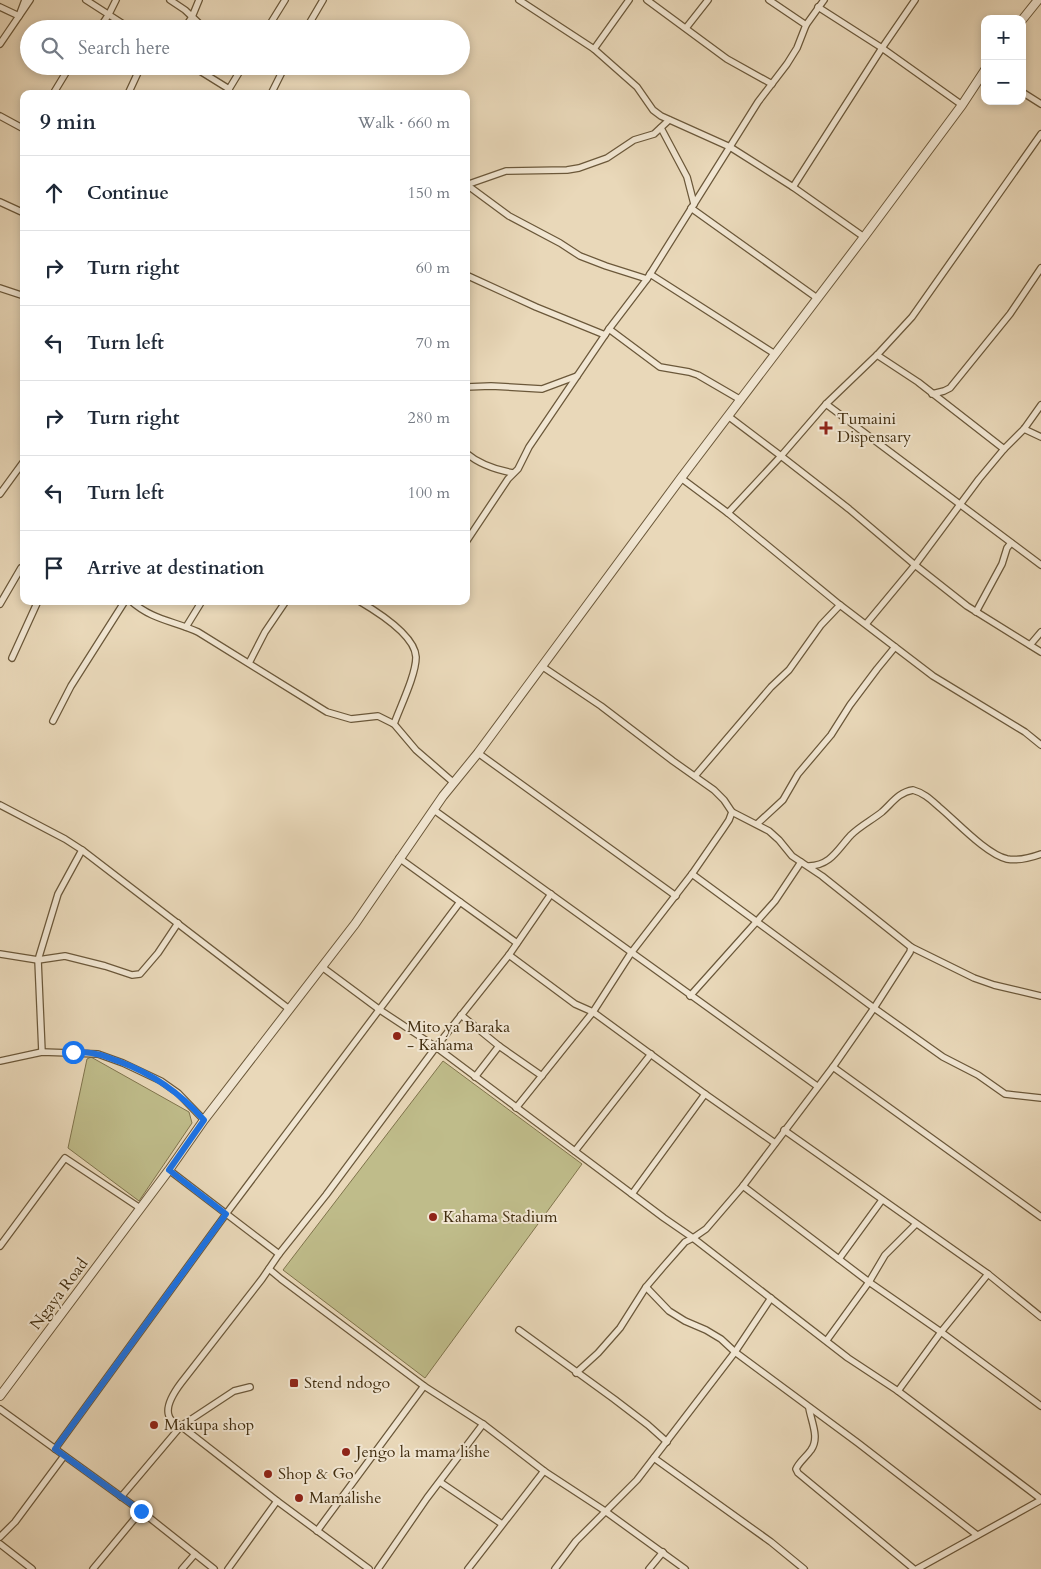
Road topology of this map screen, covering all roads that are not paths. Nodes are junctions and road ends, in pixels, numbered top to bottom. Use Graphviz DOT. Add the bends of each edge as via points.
graph roads {
  1 [pos="25,0"];
  2 [pos="30,0"];
  3 [pos="86,0"];
  4 [pos="116,0"];
  5 [pos="170,0"];
  6 [pos="199,0"];
  7 [pos="285,0"];
  8 [pos="323,0"];
  9 [pos="519,0"];
  10 [pos="629,0"];
  11 [pos="647,0"];
  12 [pos="708,0"];
  13 [pos="769,0"];
  14 [pos="824,0"];
  15 [pos="916,0"];
  16 [pos="1038,0"];
  17 [pos="0,7"];
  18 [pos="818,7"];
  19 [pos="109,14"];
  20 [pos="1026,15"];
  21 [pos="19,16"];
  22 [pos="192,17"];
  23 [pos="105,20"];
  24 [pos="118,20"];
  25 [pos="190,20"];
  26 [pos="195,20"];
  27 [pos="273,20"];
  28 [pos="311,20"];
  29 [pos="806,25"];
  30 [pos="686,28"];
  31 [pos="0,44"];
  32 [pos="882,48"];
  33 [pos="594,49"];
  34 [pos="65,75"];
  35 [pos="137,75"];
  36 [pos="205,75"];
  37 [pos="237,75"];
  38 [pos="280,75"];
  39 [pos="981,76"];
  40 [pos="772,84"];
  41 [pos="55,90"];
  42 [pos="130,90"];
  43 [pos="226,90"];
  44 [pos="228,90"];
  45 [pos="273,90"];
  46 [pos="1026,95"];
  47 [pos="1041,104"];
  48 [pos="962,105"];
  49 [pos="0,116"];
  50 [pos="668,120"];
  51 [pos="20,127"];
  52 [pos="661,128"];
  53 [pos="1041,134"];
  54 [pos="730,147"];
  55 [pos="470,184"];
  56 [pos="470,187"];
  57 [pos="793,188"];
  58 [pos="0,202"];
  59 [pos="692,206"];
  60 [pos="20,211"];
  61 [pos="864,237"];
  62 [pos="1041,268"];
  63 [pos="648,276"];
  64 [pos="470,277"];
  65 [pos="0,288"];
  66 [pos="20,295"];
  67 [pos="817,298"];
  68 [pos="609,329"];
  69 [pos="606,335"];
  70 [pos="776,354"];
  71 [pos="878,355"];
  72 [pos="578,376"];
  73 [pos="470,387"];
  74 [pos="932,394"];
  75 [pos="741,400"];
  76 [pos="826,404"];
  77 [pos="1041,405"];
  78 [pos="728,416"];
  79 [pos="1024,429"];
  80 [pos="1041,437"];
  81 [pos="1004,449"];
  82 [pos="470,456"];
  83 [pos="782,456"];
  84 [pos="20,466"];
  85 [pos="513,473"];
  86 [pos="681,478"];
  87 [pos="2,487"];
  88 [pos="0,494"];
  89 [pos="960,506"];
  90 [pos="728,513"];
  91 [pos="470,536"];
  92 [pos="1011,543"];
  93 [pos="915,565"];
  94 [pos="1041,565"];
  95 [pos="20,570"];
  96 [pos="0,604"];
  97 [pos="36,605"];
  98 [pos="122,605"];
  99 [pos="137,605"];
  100 [pos="200,605"];
  101 [pos="283,605"];
  102 [pos="365,605"];
  103 [pos="840,605"];
  104 [pos="976,612"];
  105 [pos="866,624"];
  106 [pos="186,627"];
  107 [pos="1041,632"];
  108 [pos="1030,645"];
  109 [pos="896,647"];
  110 [pos="1041,652"];
  111 [pos="12,658"];
  112 [pos="249,663"];
  113 [pos="543,667"];
  114 [pos="53,721"];
  115 [pos="394,724"];
  116 [pos="1041,744"];
  117 [pos="478,753"];
  118 [pos="695,776"];
  119 [pos="454,783"];
  120 [pos="0,805"];
  121 [pos="434,810"];
  122 [pos="732,812"];
  123 [pos="758,824"];
  124 [pos="82,850"];
  125 [pos="1041,854"];
  126 [pos="399,858"];
  127 [pos="801,862"];
  128 [pos="809,866"];
  129 [pos="692,874"];
  130 [pos="551,894"];
  131 [pos="676,896"];
  132 [pos="460,902"];
  133 [pos="756,921"];
  134 [pos="178,923"];
  135 [pos="517,943"];
  136 [pos="912,947"];
  137 [pos="631,953"];
  138 [pos="0,954"];
  139 [pos="508,955"];
  140 [pos="38,960"];
  141 [pos="322,967"];
  142 [pos="690,996"];
  143 [pos="1041,996"];
  144 [pos="874,1008"];
  145 [pos="289,1009"];
  146 [pos="380,1010"];
  147 [pos="593,1012"];
  148 [pos="461,1015"];
  149 [pos="499,1046"];
  150 [pos="436,1047"];
  151 [pos="42,1052"];
  152 [pos="651,1054"];
  153 [pos="0,1061"];
  154 [pos="833,1067"];
  155 [pos="542,1076"];
  156 [pos="475,1077"];
  157 [pos="817,1086"];
  158 [pos="705,1094"];
  159 [pos="1041,1098"];
  160 [pos="516,1108"];
  161 [pos="204,1120"];
  162 [pos="784,1130"];
  163 [pos="775,1143"];
  164 [pos="575,1151"];
  165 [pos="169,1170"];
  166 [pos="743,1186"];
  167 [pos="632,1194"];
  168 [pos="882,1200"];
  169 [pos="140,1208"];
  170 [pos="226,1214"];
  171 [pos="1041,1217"];
  172 [pos="916,1224"];
  173 [pos="693,1238"];
  174 [pos="0,1246"];
  175 [pos="279,1254"];
  176 [pos="839,1258"];
  177 [pos="269,1269"];
  178 [pos="988,1274"];
  179 [pos="870,1282"];
  180 [pos="646,1287"];
  181 [pos="771,1298"];
  182 [pos="1041,1317"];
  183 [pos="518,1330"];
  184 [pos="941,1332"];
  185 [pos="827,1340"];
  186 [pos="735,1352"];
  187 [pos="576,1373"];
  188 [pos="424,1386"];
  189 [pos="250,1387"];
  190 [pos="898,1390"];
  191 [pos="0,1394"];
  192 [pos="1041,1406"];
  193 [pos="0,1408"];
  194 [pos="809,1408"];
  195 [pos="483,1424"];
  196 [pos="182,1426"];
  197 [pos="667,1442"];
  198 [pos="55,1449"];
  199 [pos="64,1456"];
  200 [pos="654,1458"];
  201 [pos="544,1471"];
  202 [pos="440,1482"];
  203 [pos="120,1497"];
  204 [pos="1041,1500"];
  205 [pos="277,1501"];
  206 [pos="605,1510"];
  207 [pos="141,1511"];
  208 [pos="502,1524"];
  209 [pos="318,1531"];
  210 [pos="977,1535"];
  211 [pos="0,1537"];
  212 [pos="0,1544"];
  213 [pos="663,1552"];
  214 [pos="195,1554"];
  215 [pos="32,1569"];
  216 [pos="93,1569"];
  217 [pos="182,1569"];
  218 [pos="214,1569"];
  219 [pos="228,1569"];
  220 [pos="368,1569"];
  221 [pos="378,1569"];
  222 [pos="468,1569"];
  223 [pos="554,1569"];
  224 [pos="650,1569"];
  225 [pos="685,1569"];
  226 [pos="804,1569"];
  227 [pos="916,1569"];
  1 -- 21 [label="street"];
  2 -- 21 [label="street"];
  3 -- 19 [label="street"];
  4 -- 19 [label="street"];
  5 -- 22 [label="street"];
  6 -- 22 [label="street"];
  7 -- 27 [label="street"];
  8 -- 28 [label="street"];
  9 -- 33 [label="street"];
  10 -- 33 [label="street"];
  11 -- 30 [label="street"];
  12 -- 30 [label="street"];
  13 -- 29 [label="street"];
  14 -- 18 [label="street"];
  15 -- 32 [label="street"];
  16 -- 20 [label="street"];
  17 -- 21 [label="street"];
  18 -- 29 [label="street"];
  18 -- 32 [label="street"];
  19 -- 23 [label="street"];
  19 -- 24 [label="street"];
  21 -- 31 [label="street"];
  22 -- 25 [label="street"];
  22 -- 26 [label="street"];
  29 -- 40 [label="street" via="792,56"];
  30 -- 40 [label="street" via="728,59"];
  32 -- 48 [label="street"];
  32 -- 57 [label="street"];
  33 -- 50 [label="street" via="637,87 653,110"];
  34 -- 41 [label="street"];
  35 -- 42 [label="street"];
  36 -- 43 [label="street"];
  37 -- 44 [label="street"];
  38 -- 45 [label="street"];
  39 -- 48 [label="street, Ngaya Road"];
  40 -- 54 [label="street"];
  46 -- 47 [label="street"];
  48 -- 61 [label="street, Ngaya Road"];
  49 -- 51 [label="street"];
  50 -- 52 [label="street"];
  50 -- 54 [label="street"];
  52 -- 55 [label="street" via="654,134 630,142 607,158 579,168 506,171"];
  52 -- 59 [label="street" via="687,177"];
  53 -- 71 [label="street" via="912,317"];
  54 -- 57 [label="street"];
  54 -- 59 [label="street"];
  56 -- 63 [label="street" via="508,216 580,256"];
  57 -- 61 [label="street"];
  58 -- 60 [label="street"];
  59 -- 63 [label="street"];
  59 -- 67 [label="street"];
  61 -- 67 [label="street, Ngaya Road"];
  62 -- 74 [label="street" via="1010,314 950,388"];
  63 -- 68 [label="street"];
  63 -- 70 [label="street"];
  64 -- 69 [label="street"];
  65 -- 66 [label="street"];
  67 -- 70 [label="street, Ngaya Road"];
  68 -- 69 [label="street"];
  68 -- 75 [label="street" via="663,369 698,375"];
  69 -- 72 [label="street"];
  70 -- 75 [label="street, Ngaya Road"];
  71 -- 74 [label="street"];
  71 -- 76 [label="street"];
  72 -- 73 [label="street" via="542,389"];
  72 -- 85 [label="street"];
  74 -- 81 [label="street"];
  75 -- 78 [label="street, Ngaya Road"];
  76 -- 83 [label="street"];
  76 -- 89 [label="street"];
  77 -- 79 [label="street"];
  78 -- 83 [label="street"];
  78 -- 86 [label="street, Ngaya Road"];
  79 -- 80 [label="street"];
  79 -- 81 [label="street"];
  81 -- 89 [label="street"];
  82 -- 85 [label="street" via="481,463"];
  83 -- 90 [label="street"];
  83 -- 93 [label="street"];
  84 -- 87 [label="street"];
  85 -- 91 [label="street"];
  86 -- 90 [label="street"];
  86 -- 113 [label="street, Ngaya Road"];
  87 -- 88 [label="street"];
  89 -- 92 [label="street"];
  89 -- 93 [label="street"];
  90 -- 103 [label="street"];
  92 -- 94 [label="street"];
  92 -- 104 [label="street"];
  93 -- 104 [label="street"];
  93 -- 105 [label="street"];
  95 -- 96 [label="street"];
  97 -- 111 [label="street"];
  98 -- 114 [label="street" via="71,686"];
  99 -- 106 [label="street" via="153,616"];
  100 -- 106 [label="street"];
  101 -- 112 [label="street"];
  102 -- 115 [label="street" via="402,633 415,651 413,672"];
  103 -- 105 [label="street"];
  103 -- 118 [label="street" via="821,625 789,670"];
  104 -- 108 [label="street"];
  105 -- 109 [label="street"];
  106 -- 112 [label="street"];
  107 -- 108 [label="street"];
  108 -- 110 [label="street"];
  109 -- 116 [label="street" via="933,676"];
  109 -- 123 [label="street" via="798,774 783,800"];
  112 -- 115 [label="street" via="327,712 351,719 378,716"];
  113 -- 117 [label="street, Ngaya Road"];
  113 -- 118 [label="street"];
  115 -- 119 [label="street" via="416,750"];
  117 -- 119 [label="street, Ngaya Road"];
  117 -- 131 [label="street"];
  118 -- 122 [label="street" via="714,790"];
  119 -- 121 [label="street, Ngaya Road"];
  120 -- 124 [label="street"];
  121 -- 126 [label="street, Ngaya Road"];
  121 -- 130 [label="street"];
  122 -- 123 [label="street"];
  122 -- 129 [label="street"];
  123 -- 127 [label="street"];
  124 -- 134 [label="street"];
  124 -- 140 [label="street" via="58,894"];
  125 -- 128 [label="street" via="1018,860 998,856 928,798 913,790 901,794 861,826 827,862"];
  126 -- 132 [label="street"];
  126 -- 141 [label="street, Ngaya Road"];
  127 -- 128 [label="street"];
  127 -- 133 [label="street"];
  128 -- 136 [label="street"];
  129 -- 131 [label="street"];
  129 -- 133 [label="street"];
  130 -- 135 [label="street"];
  130 -- 137 [label="street"];
  131 -- 137 [label="street"];
  132 -- 135 [label="street"];
  132 -- 146 [label="street"];
  133 -- 142 [label="street"];
  133 -- 144 [label="street"];
  134 -- 140 [label="street" via="140,974 132,975 65,956"];
  134 -- 145 [label="street"];
  135 -- 139 [label="street"];
  136 -- 143 [label="street" via="974,978"];
  136 -- 144 [label="street"];
  137 -- 142 [label="street"];
  137 -- 147 [label="street"];
  138 -- 140 [label="street"];
  139 -- 147 [label="street" via="575,1004"];
  139 -- 148 [label="street"];
  140 -- 151 [label="street"];
  141 -- 145 [label="street, Ngaya Road"];
  141 -- 146 [label="street"];
  142 -- 157 [label="street"];
  144 -- 154 [label="street"];
  144 -- 159 [label="street" via="943,1057 1005,1094"];
  145 -- 161 [label="street, Ngaya Road"];
  146 -- 150 [label="street"];
  146 -- 170 [label="street"];
  147 -- 152 [label="street"];
  147 -- 155 [label="street"];
  148 -- 149 [label="street"];
  148 -- 150 [label="street"];
  149 -- 155 [label="street"];
  149 -- 156 [label="street"];
  150 -- 156 [label="street"];
  150 -- 175 [label="street"];
  151 -- 153 [label="street"];
  151 -- 161 [label="street" via="98,1054 123,1063 161,1082"];
  152 -- 158 [label="street"];
  152 -- 164 [label="street"];
  154 -- 157 [label="street"];
  154 -- 171 [label="street"];
  155 -- 160 [label="street"];
  156 -- 160 [label="street"];
  157 -- 162 [label="street"];
  158 -- 163 [label="street"];
  158 -- 167 [label="street"];
  160 -- 164 [label="street"];
  161 -- 165 [label="street, Ngaya Road"];
  162 -- 163 [label="street"];
  162 -- 168 [label="street"];
  163 -- 166 [label="street"];
  164 -- 167 [label="street"];
  165 -- 169 [label="street, Ngaya Road"];
  165 -- 170 [label="street"];
  166 -- 173 [label="street" via="706,1229"];
  166 -- 176 [label="street"];
  167 -- 173 [label="street"];
  168 -- 172 [label="street"];
  168 -- 176 [label="street"];
  169 -- 174 [label="street" via="65,1158"];
  169 -- 191 [label="street, Ngaya Road"];
  170 -- 175 [label="street"];
  170 -- 198 [label="street"];
  172 -- 178 [label="street"];
  172 -- 179 [label="street" via="885,1255"];
  173 -- 180 [label="street" via="685,1242"];
  173 -- 181 [label="street"];
  175 -- 177 [label="street"];
  176 -- 179 [label="street"];
  177 -- 188 [label="street"];
  177 -- 196 [label="street" via="174,1392 168,1415"];
  178 -- 182 [label="street"];
  178 -- 184 [label="street"];
  179 -- 184 [label="street"];
  179 -- 185 [label="street"];
  180 -- 186 [label="street" via="669,1310 706,1330"];
  180 -- 187 [label="street" via="620,1328"];
  181 -- 185 [label="street"];
  181 -- 186 [label="street"];
  183 -- 187 [label="street"];
  184 -- 190 [label="street"];
  184 -- 192 [label="street"];
  185 -- 190 [label="street" via="848,1358"];
  186 -- 194 [label="street"];
  186 -- 197 [label="street"];
  187 -- 197 [label="street"];
  188 -- 195 [label="street"];
  188 -- 209 [label="street"];
  189 -- 196 [label="street" via="234,1391"];
  190 -- 204 [label="street"];
  193 -- 198 [label="street"];
  194 -- 210 [label="street"];
  194 -- 227 [label="street" via="815,1444 798,1464 798,1473"];
  195 -- 201 [label="street"];
  195 -- 202 [label="street"];
  196 -- 203 [label="street"];
  196 -- 205 [label="street"];
  197 -- 200 [label="street"];
  198 -- 199 [label="street"];
  199 -- 203 [label="street"];
  199 -- 211 [label="street"];
  200 -- 206 [label="street" via="632,1486"];
  200 -- 226 [label="street"];
  201 -- 206 [label="street"];
  201 -- 208 [label="street"];
  202 -- 208 [label="street"];
  202 -- 221 [label="street"];
  203 -- 207 [label="street"];
  204 -- 210 [label="street"];
  205 -- 209 [label="street"];
  205 -- 219 [label="street"];
  206 -- 213 [label="street"];
  206 -- 223 [label="street"];
  207 -- 214 [label="street"];
  207 -- 216 [label="street"];
  208 -- 222 [label="street"];
  209 -- 220 [label="street"];
  210 -- 227 [label="street"];
  212 -- 215 [label="street"];
  213 -- 224 [label="street"];
  213 -- 225 [label="street"];
  214 -- 217 [label="street"];
  214 -- 218 [label="street"];
}
